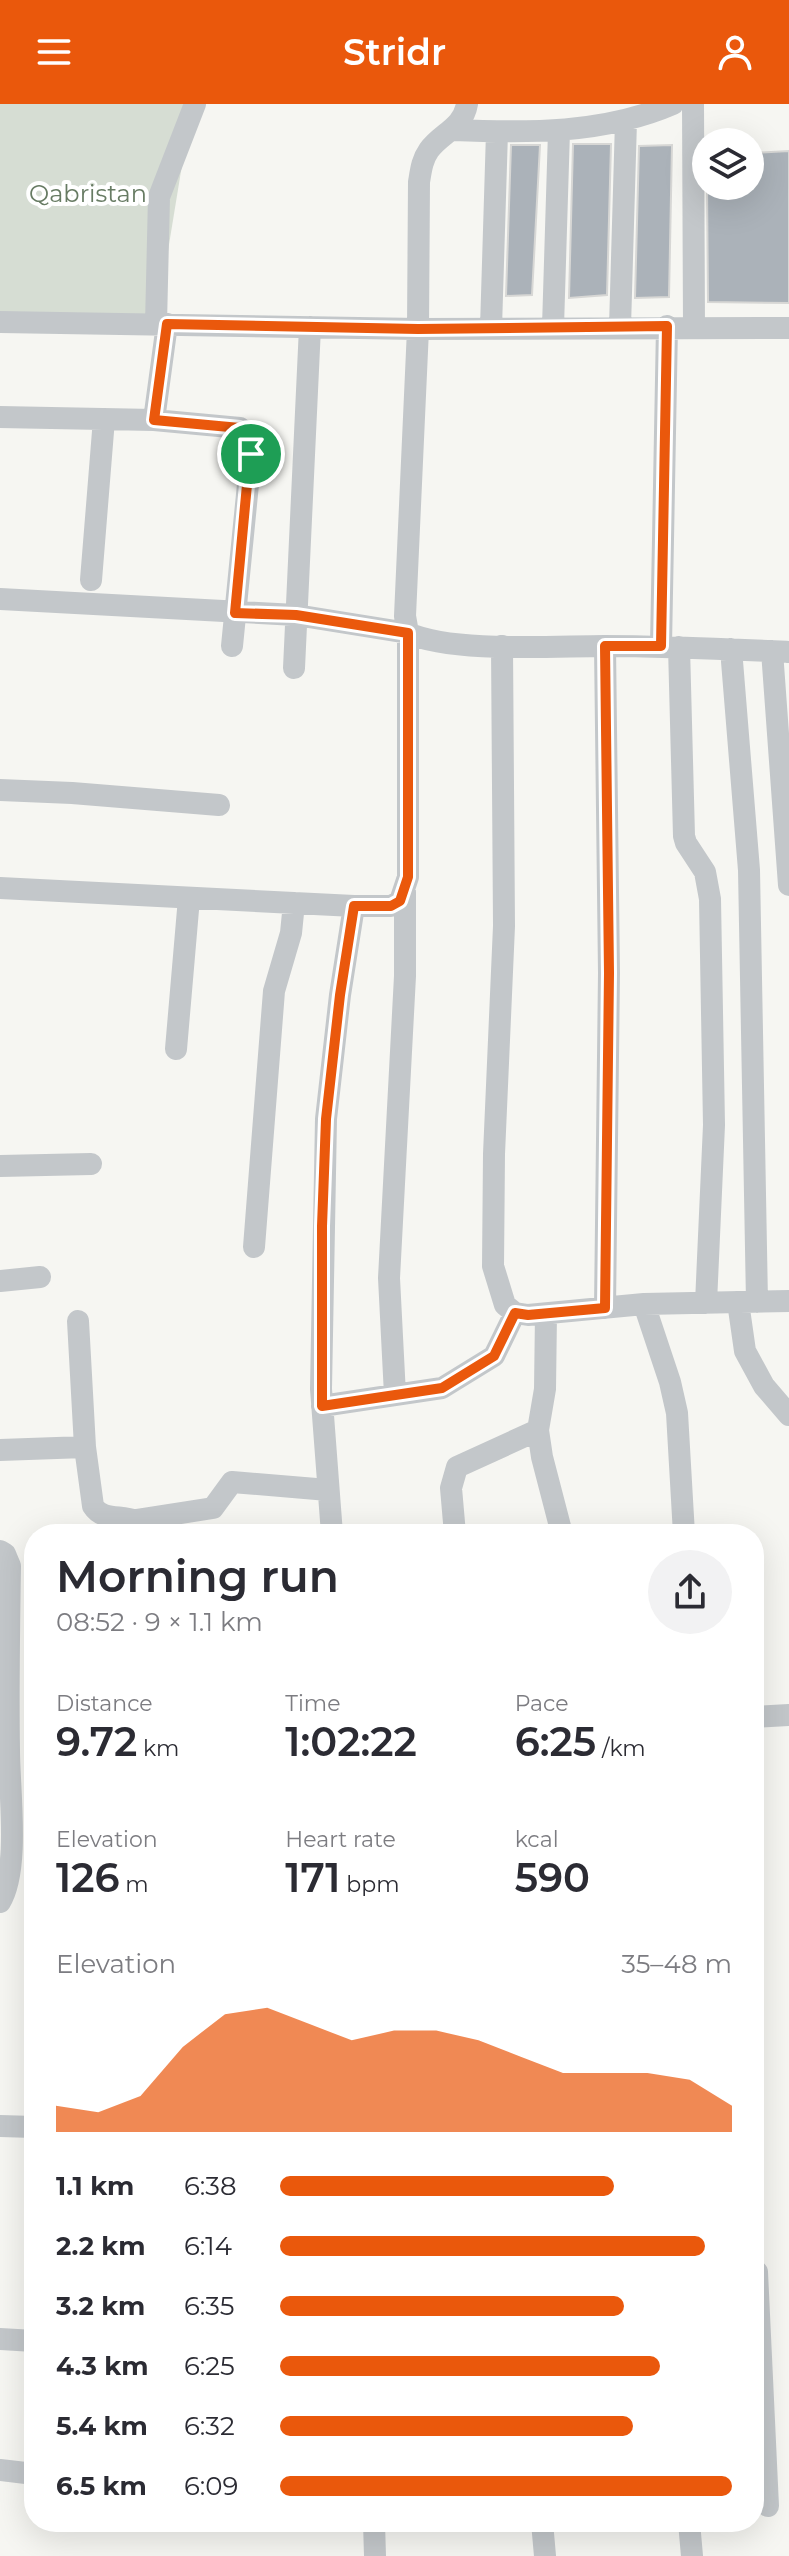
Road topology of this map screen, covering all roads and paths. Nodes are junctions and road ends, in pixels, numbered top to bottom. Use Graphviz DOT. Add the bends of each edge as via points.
graph roads {
  1 [pos="195,104"];
  2 [pos="467,104"];
  3 [pos="673,104"];
  4 [pos="693,104"];
  5 [pos="626,121"];
  6 [pos="453,130"];
  7 [pos="559,131"];
  8 [pos="497,132"];
  9 [pos="0,322"];
  10 [pos="161,324"];
  11 [pos="667,326"];
  12 [pos="310,327"];
  13 [pos="553,327"];
  14 [pos="620,327"];
  15 [pos="694,327"];
  16 [pos="491,328"];
  17 [pos="789,328"];
  18 [pos="418,329"];
  19 [pos="0,417"];
  20 [pos="104,419"];
  21 [pos="154,420"];
  22 [pos="91,580"];
  23 [pos="0,599"];
  24 [pos="235,613"];
  25 [pos="297,616"];
  26 [pos="408,633"];
  27 [pos="232,646"];
  28 [pos="502,646"];
  29 [pos="605,646"];
  30 [pos="670,647"];
  31 [pos="731,649"];
  32 [pos="780,652"];
  33 [pos="294,668"];
  34 [pos="0,790"];
  35 [pos="219,805"];
  36 [pos="789,885"];
  37 [pos="0,888"];
  38 [pos="405,892"];
  39 [pos="189,898"];
  40 [pos="294,903"];
  41 [pos="354,906"];
  42 [pos="176,1049"];
  43 [pos="91,1164"];
  44 [pos="0,1166"];
  45 [pos="254,1247"];
  46 [pos="40,1277"];
  47 [pos="0,1281"];
  48 [pos="789,1301"];
  49 [pos="748,1302"];
  50 [pos="706,1303"];
  51 [pos="644,1304"];
  52 [pos="605,1308"];
  53 [pos="515,1313"];
  54 [pos="546,1314"];
  55 [pos="78,1321"];
  56 [pos="395,1395"];
  57 [pos="322,1406"];
  58 [pos="789,1415"];
  59 [pos="538,1430"];
  60 [pos="85,1447"];
  61 [pos="0,1450"];
  62 [pos="328,1490"];
  63 [pos="136,1524"];
  64 [pos="152,1524"];
  65 [pos="331,1524"];
  66 [pos="454,1524"];
  67 [pos="559,1524"];
  68 [pos="683,1524"];
  69 [pos="0,1551"];
  70 [pos="789,1715"];
  71 [pos="764,1716"];
  72 [pos="0,1902"];
  73 [pos="0,2126"];
  74 [pos="24,2127"];
  75 [pos="0,2339"];
  76 [pos="24,2340"];
  77 [pos="764,2398"];
  78 [pos="0,2470"];
  79 [pos="24,2473"];
  80 [pos="770,2506"];
  81 [pos="374,2532"];
  82 [pos="543,2532"];
  83 [pos="690,2532"];
  84 [pos="375,2556"];
  85 [pos="545,2556"];
  86 [pos="692,2556"];
  1 -- 10 [label="street" via="159,197"];
  2 -- 6 [label="street"];
  3 -- 5 [label="street"];
  4 -- 15 [label="street"];
  5 -- 7 [label="street"];
  5 -- 14 [label="street"];
  6 -- 8 [label="street"];
  6 -- 18 [label="street" via="422,162"];
  7 -- 8 [label="street"];
  7 -- 13 [label="street"];
  8 -- 16 [label="street"];
  9 -- 10 [label="street"];
  10 -- 12 [label="street"];
  10 -- 21 [label="street"];
  11 -- 14 [label="street"];
  11 -- 15 [label="street"];
  11 -- 30 [label="street"];
  12 -- 18 [label="street"];
  12 -- 25 [label="street"];
  13 -- 14 [label="street"];
  13 -- 16 [label="street"];
  15 -- 17 [label="street"];
  16 -- 18 [label="street"];
  18 -- 26 [label="street"];
  19 -- 20 [label="street"];
  20 -- 21 [label="street"];
  20 -- 22 [label="street"];
  21 -- 24 [label="street" via="240,428 251,442"];
  23 -- 24 [label="street"];
  24 -- 25 [label="street"];
  24 -- 27 [label="street"];
  25 -- 26 [label="street"];
  25 -- 33 [label="street"];
  26 -- 28 [label="street" via="424,640"];
  26 -- 38 [label="street"];
  28 -- 29 [label="street"];
  28 -- 53 [label="street" via="504,926 493,1266 505,1305"];
  29 -- 30 [label="street"];
  29 -- 52 [label="street"];
  30 -- 31 [label="street"];
  30 -- 50 [label="street" via="684,836 705,872 710,899 714,1125"];
  31 -- 32 [label="street"];
  31 -- 49 [label="street" via="749,870"];
  32 -- 36 [label="street"];
  34 -- 35 [label="street"];
  37 -- 39 [label="street"];
  38 -- 41 [label="street" via="391,906"];
  38 -- 56 [label="street" via="389,1278"];
  39 -- 40 [label="street"];
  39 -- 42 [label="street"];
  40 -- 41 [label="street"];
  40 -- 45 [label="street" via="274,991"];
  41 -- 57 [label="street" via="326,1119"];
  43 -- 44 [label="street"];
  46 -- 47 [label="street"];
  48 -- 49 [label="street"];
  49 -- 50 [label="street"];
  49 -- 58 [label="street" via="745,1351 764,1386"];
  50 -- 51 [label="street"];
  51 -- 52 [label="street"];
  51 -- 68 [label="street" via="677,1413"];
  52 -- 54 [label="street"];
  53 -- 54 [label="street"];
  53 -- 56 [label="street" via="494,1356 442,1388"];
  54 -- 59 [label="street" via="545,1389"];
  55 -- 60 [label="street"];
  56 -- 57 [label="street"];
  57 -- 62 [label="street"];
  59 -- 66 [label="street" via="457,1467 451,1488"];
  59 -- 67 [label="street"];
  60 -- 61 [label="street"];
  60 -- 63 [label="street" via="97,1513 126,1517"];
  62 -- 64 [label="street" via="232,1482 213,1508"];
  62 -- 65 [label="street"];
  69 -- 72 [label="street" via="10,1566 12,1845"];
  70 -- 71 [label="street"];
  73 -- 74 [label="street"];
  75 -- 76 [label="street"];
  77 -- 80 [label="street"];
  78 -- 79 [label="street"];
  81 -- 84 [label="street"];
  82 -- 85 [label="street"];
  83 -- 86 [label="street"];
}
